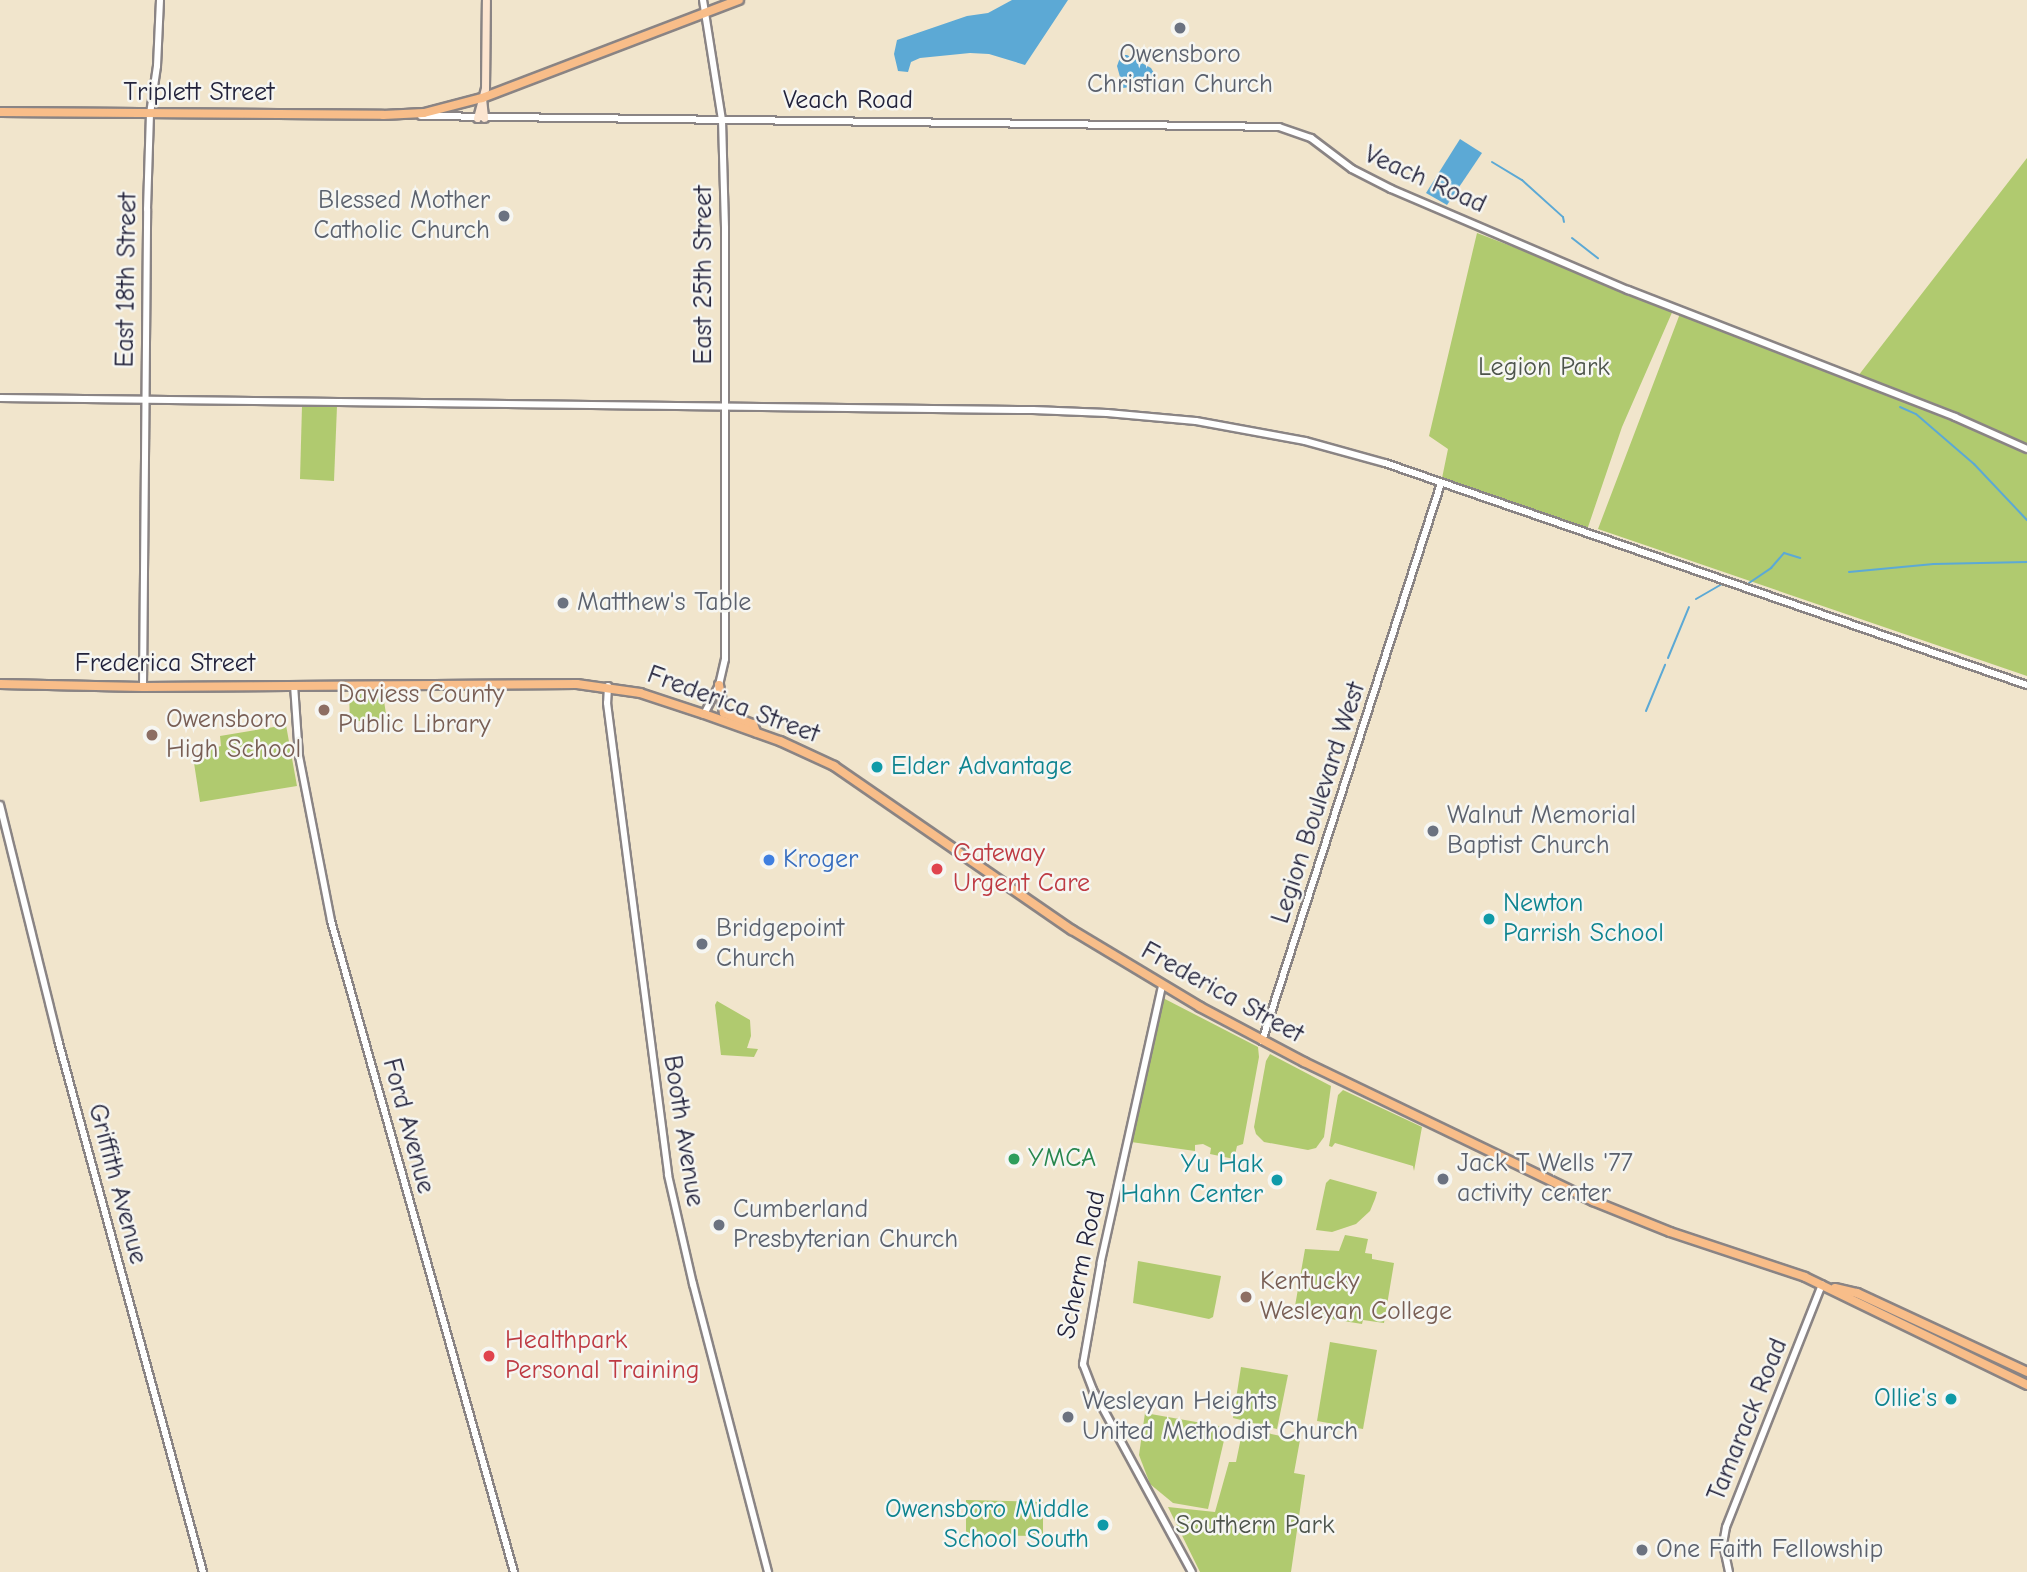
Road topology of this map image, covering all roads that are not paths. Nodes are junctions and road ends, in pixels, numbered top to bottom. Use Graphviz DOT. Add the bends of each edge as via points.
graph roads {
  1 [pos="160,0"];
  2 [pos="486,0"];
  3 [pos="703,0"];
  4 [pos="739,0"];
  5 [pos="705,13"];
  6 [pos="482,98"];
  7 [pos="0,112"];
  8 [pos="150,114"];
  9 [pos="398,115"];
  10 [pos="480,118"];
  11 [pos="722,120"];
  12 [pos="0,398"];
  13 [pos="144,400"];
  14 [pos="724,408"];
  15 [pos="2027,449"];
  16 [pos="1441,483"];
  17 [pos="0,684"];
  18 [pos="294,685"];
  19 [pos="719,685"];
  20 [pos="2027,685"];
  21 [pos="143,687"];
  22 [pos="608,687"];
  23 [pos="705,714"];
  24 [pos="756,732"];
  25 [pos="0,805"];
  26 [pos="1162,986"];
  27 [pos="1262,1041"];
  28 [pos="1822,1284"];
  29 [pos="2027,1372"];
  30 [pos="2027,1385"];
  31 [pos="203,1572"];
  32 [pos="514,1572"];
  33 [pos="768,1572"];
  34 [pos="1192,1572"];
  35 [pos="1729,1572"];
  1 -- 8 [label="street, East 18th Street"];
  2 -- 6 [label="main road"];
  3 -- 5 [label="street, East 25th Street"];
  4 -- 5 [label="main road, Triplett Street"];
  5 -- 6 [label="main road, Triplett Street"];
  5 -- 11 [label="street, East 25th Street"];
  6 -- 9 [label="main road, Triplett Street"];
  6 -- 10 [label="main road"];
  7 -- 8 [label="main road, Triplett Street"];
  8 -- 9 [label="main road, Triplett Street"];
  8 -- 13 [label="street, East 18th Street"];
  9 -- 10 [label="street, Veach Road"];
  10 -- 11 [label="street, Veach Road"];
  11 -- 14 [label="street, East 25th Street"];
  11 -- 15 [label="street, Veach Road" via="1252,126 1295,131 1391,189 1628,290"];
  12 -- 13 [label="street"];
  13 -- 14 [label="street"];
  13 -- 21 [label="street, East 18th Street"];
  14 -- 16 [label="street" via="1141,415 1305,442"];
  14 -- 19 [label="street, East 25th Street" via="725,659"];
  16 -- 20 [label="street"];
  16 -- 27 [label="street, Legion Boulevard West"];
  17 -- 21 [label="main road, Frederica Street"];
  18 -- 21 [label="main road, Frederica Street"];
  18 -- 22 [label="main road, Frederica Street" via="537,683"];
  18 -- 32 [label="street, Ford Avenue" via="299,756 331,921"];
  19 -- 23 [label="street, East 25th Street"];
  19 -- 24 [label="main road" via="724,713 753,724"];
  22 -- 23 [label="main road, Frederica Street"];
  22 -- 33 [label="street, Booth Avenue" via="668,1175"];
  23 -- 24 [label="main road, Frederica Street"];
  24 -- 26 [label="main road, Frederica Street" via="834,766 1022,897"];
  25 -- 31 [label="street, Griffith Avenue" via="58,1040"];
  26 -- 27 [label="main road, Frederica Street"];
  26 -- 34 [label="street, Scherm Road" via="1083,1364"];
  27 -- 28 [label="main road, Frederica Street" via="1593,1201"];
  28 -- 29 [label="main road, Frederica Street" via="1857,1293"];
  28 -- 30 [label="main road, Frederica Street"];
  28 -- 35 [label="street, Tamarack Road" via="1726,1527 1723,1544"];
}
